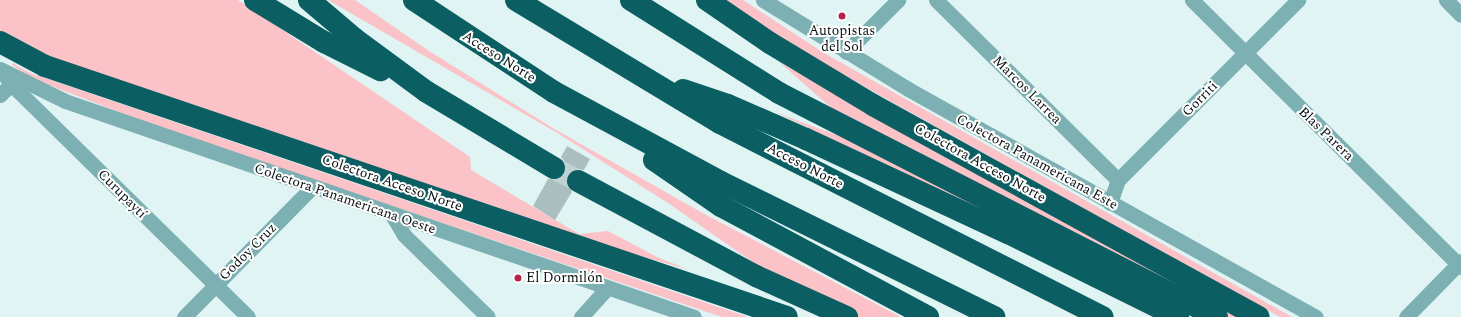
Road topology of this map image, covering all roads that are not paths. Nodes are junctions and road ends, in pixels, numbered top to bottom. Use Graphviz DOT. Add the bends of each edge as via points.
graph roads {
  1 [pos="255,0"];
  2 [pos="309,0"];
  3 [pos="414,0"];
  4 [pos="516,0"];
  5 [pos="630,0"];
  6 [pos="707,0"];
  7 [pos="763,0"];
  8 [pos="898,0"];
  9 [pos="936,0"];
  10 [pos="1192,0"];
  11 [pos="1298,0"];
  12 [pos="1446,0"];
  13 [pos="1461,15"];
  14 [pos="0,42"];
  15 [pos="846,52"];
  16 [pos="1245,54"];
  17 [pos="0,69"];
  18 [pos="646,78"];
  19 [pos="11,84"];
  20 [pos="427,92"];
  21 [pos="554,92"];
  22 [pos="0,95"];
  23 [pos="554,168"];
  24 [pos="1118,180"];
  25 [pos="578,181"];
  26 [pos="312,187"];
  27 [pos="1110,203"];
  28 [pos="392,216"];
  29 [pos="1460,264"];
  30 [pos="215,285"];
  31 [pos="607,288"];
  32 [pos="184,317"];
  33 [pos="248,317"];
  34 [pos="488,317"];
  35 [pos="581,317"];
  36 [pos="694,317"];
  37 [pos="787,317"];
  38 [pos="847,317"];
  39 [pos="928,317"];
  40 [pos="994,317"];
  41 [pos="1103,317"];
  42 [pos="1178,317"];
  43 [pos="1217,317"];
  44 [pos="1258,317"];
  45 [pos="1316,317"];
  46 [pos="1406,317"];
  1 -- 20 [label="highway" via="340,50"];
  2 -- 20 [label="highway" via="344,30"];
  3 -- 21 [label="highway, Acceso Norte"];
  4 -- 18 [label="highway, Acceso Norte"];
  5 -- 43 [label="highway" via="780,93"];
  6 -- 44 [label="highway, Colectora Acceso Norte" via="770,43 872,104"];
  7 -- 15 [label="street, Colectora Panamericana Este"];
  8 -- 15 [label="street"];
  9 -- 24 [label="street, Marcos Larrea"];
  10 -- 16 [label="street, Blas Parera"];
  11 -- 16 [label="street, Gorriti"];
  12 -- 13 [label="street"];
  14 -- 37 [label="highway, Colectora Acceso Norte" via="45,66"];
  15 -- 27 [label="street, Colectora Panamericana Este"];
  16 -- 24 [label="street, Gorriti"];
  16 -- 29 [label="street, Blas Parera"];
  17 -- 19 [label="street, Curupaytí"];
  17 -- 26 [label="street, Colectora Panamericana Oeste" via="65,101"];
  18 -- 41 [label="highway, Acceso Norte" via="720,123"];
  18 -- 42 [label="highway" via="728,105 799,136 1008,233"];
  19 -- 22 [label="street"];
  19 -- 30 [label="street, Curupaytí"];
  20 -- 23 [label="highway"];
  21 -- 39 [label="highway" via="721,206"];
  21 -- 40 [label="highway, Acceso Norte" via="721,182"];
  24 -- 27 [label="street, Gorriti"];
  25 -- 38 [label="highway" via="756,276"];
  26 -- 28 [label="street, Colectora Panamericana Oeste"];
  26 -- 30 [label="street, Godoy Cruz"];
  27 -- 45 [label="street, Colectora Panamericana Este"];
  28 -- 31 [label="street, Colectora Panamericana Oeste"];
  28 -- 34 [label="street" via="404,235"];
  29 -- 46 [label="street"];
  30 -- 32 [label="street, Godoy Cruz"];
  30 -- 33 [label="street, Curupaytí"];
  31 -- 35 [label="street"];
  31 -- 36 [label="street, Colectora Panamericana Oeste"];
}
